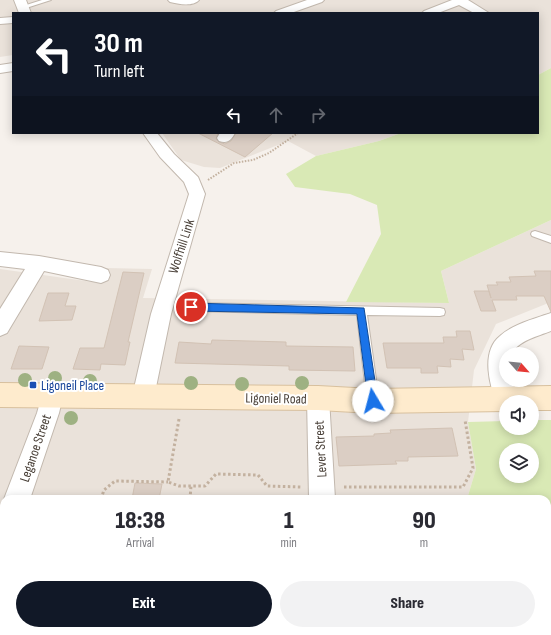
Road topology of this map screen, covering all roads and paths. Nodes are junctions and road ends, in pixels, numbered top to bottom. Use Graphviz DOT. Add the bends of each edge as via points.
graph roads {
  1 [pos="48,0"];
  2 [pos="174,0"];
  3 [pos="193,0"];
  4 [pos="318,0"];
  5 [pos="461,0"];
  6 [pos="23,7"];
  7 [pos="283,12"];
  8 [pos="431,12"];
  9 [pos="481,12"];
  10 [pos="12,20"];
  11 [pos="0,21"];
  12 [pos="12,67"];
  13 [pos="0,69"];
  14 [pos="151,134"];
  15 [pos="297,134"];
  16 [pos="196,187"];
  17 [pos="536,234"];
  18 [pos="551,240"];
  19 [pos="0,259"];
  20 [pos="39,263"];
  21 [pos="101,275"];
  22 [pos="191,307"];
  23 [pos="361,310"];
  24 [pos="440,312"];
  25 [pos="551,322"];
  26 [pos="0,327"];
  27 [pos="0,395"];
  28 [pos="505,395"];
  29 [pos="52,396"];
  30 [pos="143,397"];
  31 [pos="318,398"];
  32 [pos="551,398"];
  33 [pos="539,399"];
  34 [pos="499,400"];
  35 [pos="373,401"];
  36 [pos="178,418"];
  37 [pos="465,420"];
  38 [pos="168,482"];
  39 [pos="191,486"];
  40 [pos="289,487"];
  41 [pos="376,487"];
  42 [pos="18,495"];
  43 [pos="102,495"];
  44 [pos="190,495"];
  45 [pos="322,495"];
  1 -- 6 [label="lane"];
  2 -- 3 [label="street"];
  4 -- 7 [label="street"];
  5 -- 8 [label="street"];
  5 -- 9 [label="street"];
  10 -- 11 [label="street"];
  12 -- 13 [label="street"];
  14 -- 16 [label="street"];
  15 -- 16 [label="path" via="269,153 253,160 234,163"];
  16 -- 30 [label="street, Wolfhill Link" via="196,202 161,314"];
  17 -- 18 [label="lane"];
  19 -- 20 [label="street"];
  20 -- 21 [label="street"];
  20 -- 26 [label="street"];
  22 -- 23 [label="lane"];
  23 -- 24 [label="lane"];
  23 -- 35 [label="lane"];
  25 -- 28 [label="street" via="505,343 500,354 500,367"];
  27 -- 29 [label="street, Ligoniel Road"];
  29 -- 30 [label="street, Ligoniel Road"];
  29 -- 42 [label="street, Leganoe Street"];
  30 -- 31 [label="street, Ligoniel Road"];
  31 -- 35 [label="street, Ligoniel Road"];
  31 -- 45 [label="street, Lever Street"];
  32 -- 33 [label="street, Ligoniel Road"];
  34 -- 35 [label="street, Ligoniel Road"];
  36 -- 38 [label="path"];
  37 -- 41 [label="path" via="473,468 463,487"];
  38 -- 39 [label="path"];
  38 -- 43 [label="path" via="115,481 104,490"];
  39 -- 40 [label="path" via="205,486 216,474 258,475 267,486"];
  39 -- 44 [label="path"];
}
